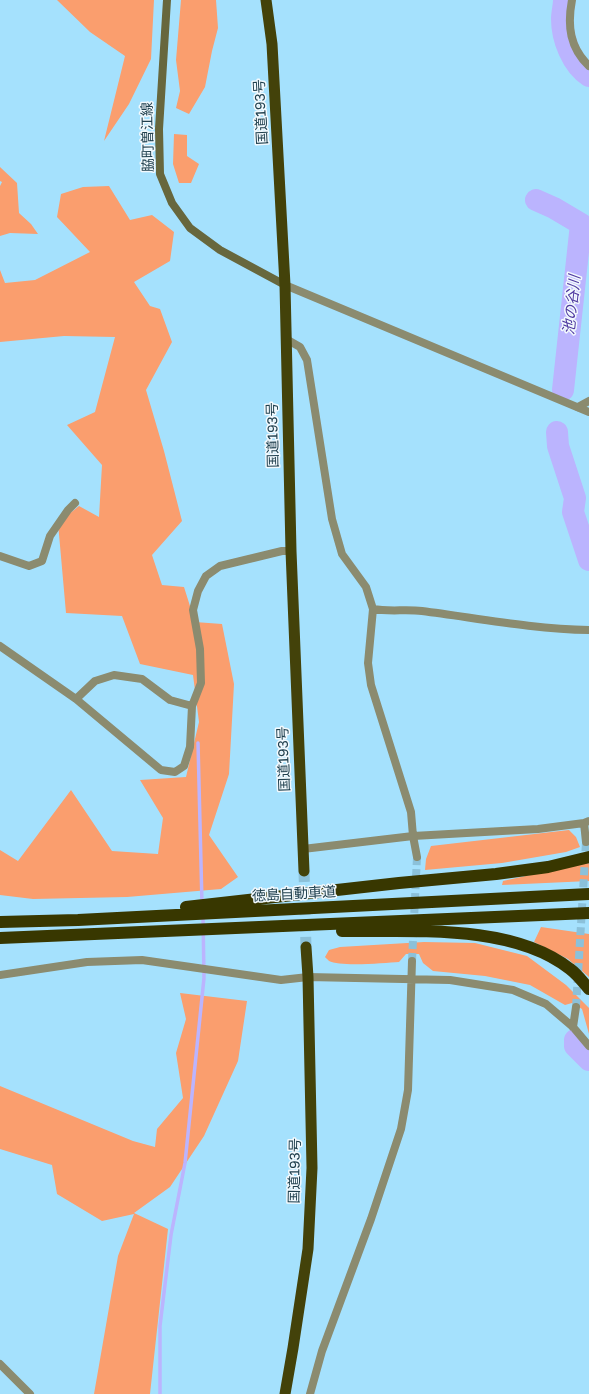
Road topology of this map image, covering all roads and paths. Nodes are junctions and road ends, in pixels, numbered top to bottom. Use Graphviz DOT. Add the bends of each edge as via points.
graph roads {
  1 [pos="167,0"];
  2 [pos="266,0"];
  3 [pos="572,0"];
  4 [pos="589,66"];
  5 [pos="285,285"];
  6 [pos="286,339"];
  7 [pos="589,402"];
  8 [pos="578,407"];
  9 [pos="589,412"];
  10 [pos="75,503"];
  11 [pos="291,551"];
  12 [pos="0,556"];
  13 [pos="373,609"];
  14 [pos="589,630"];
  15 [pos="0,646"];
  16 [pos="76,699"];
  17 [pos="192,706"];
  18 [pos="586,822"];
  19 [pos="413,836"];
  20 [pos="586,842"];
  21 [pos="303,849"];
  22 [pos="417,857"];
  23 [pos="589,857"];
  24 [pos="304,871"];
  25 [pos="589,894"];
  26 [pos="589,913"];
  27 [pos="78,920"];
  28 [pos="0,922"];
  29 [pos="217,930"];
  30 [pos="0,938"];
  31 [pos="306,947"];
  32 [pos="412,961"];
  33 [pos="0,975"];
  34 [pos="308,977"];
  35 [pos="412,978"];
  36 [pos="589,989"];
  37 [pos="576,1007"];
  38 [pos="573,1027"];
  39 [pos="589,1046"];
  40 [pos="0,1364"];
  41 [pos="30,1394"];
  42 [pos="285,1394"];
  43 [pos="310,1394"];
  1 -- 5 [label="main road, 脇町曽江線" via="158,129 160,174 172,203 190,228 220,250"];
  2 -- 5 [label="highway, 国道193号" via="272,44"];
  3 -- 4 [label="street" via="569,26 573,44"];
  5 -- 6 [label="highway, 国道193号"];
  5 -- 8 [label="street"];
  6 -- 11 [label="highway, 国道193号"];
  6 -- 13 [label="street" via="300,347 307,360 332,519 342,554 366,586"];
  7 -- 8 [label="street"];
  8 -- 9 [label="street"];
  10 -- 12 [label="street" via="50,536 42,561 29,566"];
  11 -- 17 [label="street" via="220,566 206,576 198,591 193,610 200,649 200,683"];
  11 -- 21 [label="highway, 国道193号"];
  13 -- 14 [label="street" via="418,610 558,630"];
  13 -- 19 [label="street" via="368,663 371,685 407,797"];
  15 -- 16 [label="street"];
  16 -- 17 [label="street" via="95,681 114,675 142,679 170,700"];
  16 -- 17 [label="street" via="161,770 175,772 184,766 190,747"];
  18 -- 19 [label="street" via="538,829"];
  18 -- 20 [label="street"];
  19 -- 21 [label="street"];
  19 -- 22 [label="street"];
  21 -- 24 [label="highway, 国道193号"];
  23 -- 27 [label="highway" via="548,867 496,874"];
  25 -- 27 [label="highway, 徳島自動車道"];
  26 -- 29 [label="highway"];
  27 -- 28 [label="highway, 徳島自動車道"];
  29 -- 30 [label="highway"];
  29 -- 36 [label="highway" via="452,932 504,939 544,953 571,969"];
  31 -- 34 [label="highway, 国道193号"];
  32 -- 35 [label="street"];
  33 -- 34 [label="street" via="87,962 142,960 281,980"];
  34 -- 35 [label="street"];
  34 -- 42 [label="highway, 国道193号" via="312,1168 308,1249"];
  35 -- 38 [label="street" via="450,980 512,990 546,1004"];
  35 -- 43 [label="street" via="408,1090 400,1129 371,1219 322,1351"];
  37 -- 38 [label="street"];
  38 -- 39 [label="street"];
  40 -- 41 [label="street"];
}
